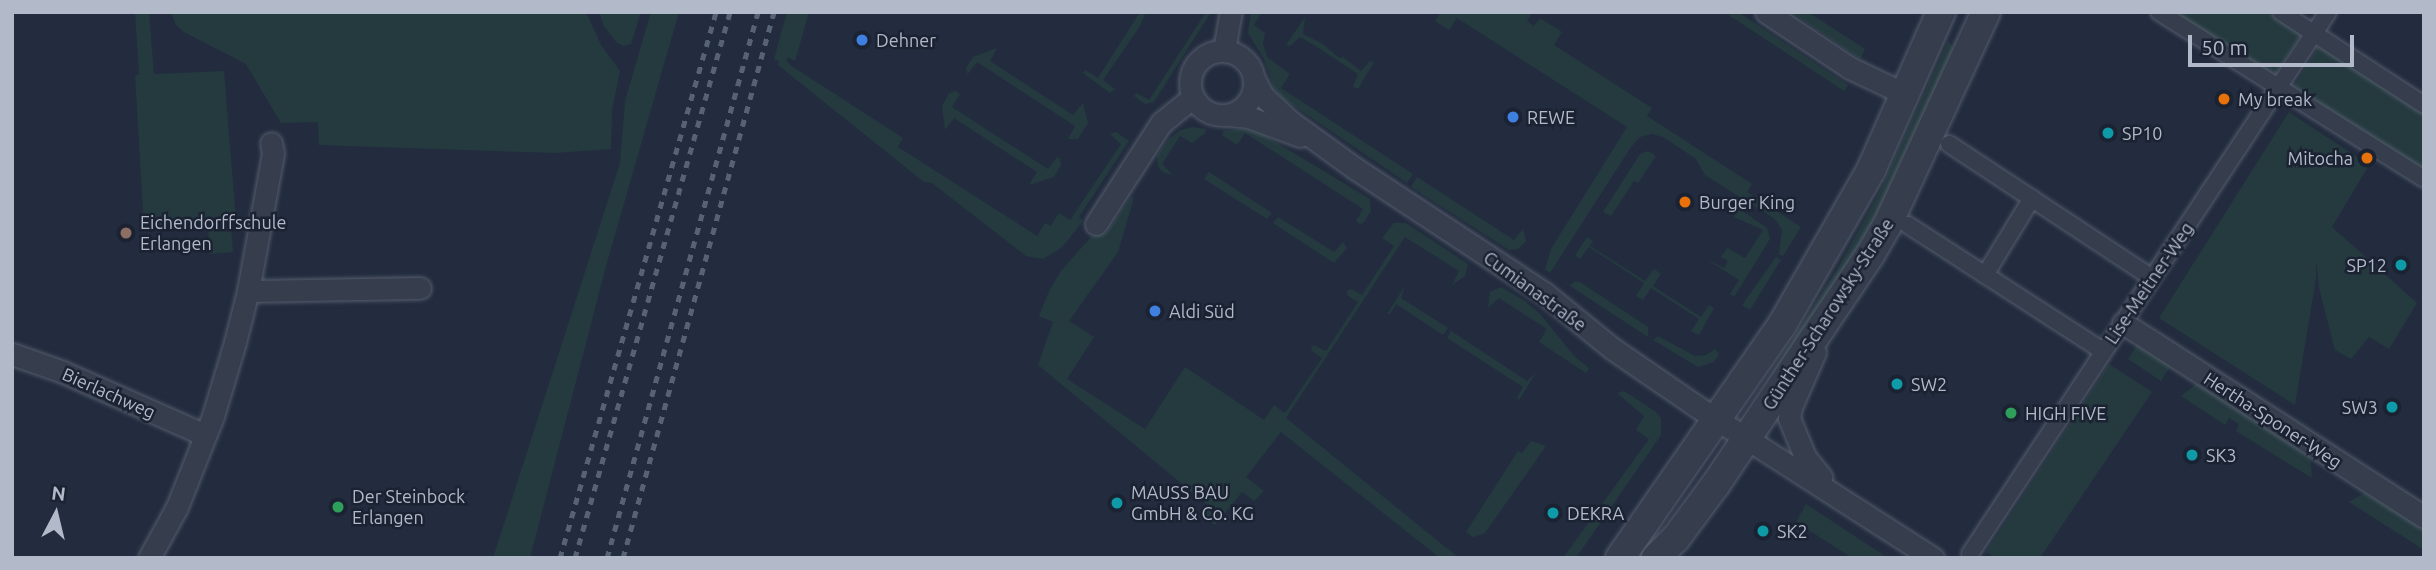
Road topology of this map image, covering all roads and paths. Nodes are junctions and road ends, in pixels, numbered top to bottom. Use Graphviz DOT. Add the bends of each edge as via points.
graph roads {
  1 [pos="1231,12"];
  2 [pos="1766,12"];
  3 [pos="1941,12"];
  4 [pos="1947,12"];
  5 [pos="1986,12"];
  6 [pos="2160,12"];
  7 [pos="2281,12"];
  8 [pos="2328,12"];
  9 [pos="2314,33"];
  10 [pos="1971,40"];
  11 [pos="1224,50"];
  12 [pos="1254,79"];
  13 [pos="2278,86"];
  14 [pos="1907,95"];
  15 [pos="1193,97"];
  16 [pos="2424,105"];
  17 [pos="1227,115"];
  18 [pos="271,143"];
  19 [pos="1949,144"];
  20 [pos="1321,145"];
  21 [pos="2424,179"];
  22 [pos="2032,198"];
  23 [pos="1096,224"];
  24 [pos="1908,225"];
  25 [pos="1985,275"];
  26 [pos="2152,278"];
  27 [pos="420,288"];
  28 [pos="248,291"];
  29 [pos="2123,323"];
  30 [pos="1825,324"];
  31 [pos="2103,351"];
  32 [pos="12,354"];
  33 [pos="1718,421"];
  34 [pos="205,435"];
  35 [pos="1746,439"];
  36 [pos="1836,495"];
  37 [pos="2424,517"];
  38 [pos="1970,554"];
  39 [pos="149,558"];
  40 [pos="1620,558"];
  41 [pos="1656,558"];
  42 [pos="1933,558"];
  1 -- 11 [label="street"];
  2 -- 14 [label="street" via="1850,68"];
  3 -- 14 [label="street, Günther-Scharowsky-Straße"];
  4 -- 10 [label="street" via="1953,29"];
  5 -- 10 [label="street, Günther-Scharowsky-Straße"];
  6 -- 13 [label="street"];
  7 -- 9 [label="street"];
  8 -- 9 [label="street, Lise-Meitner-Weg"];
  9 -- 13 [label="street, Lise-Meitner-Weg"];
  9 -- 16 [label="street"];
  10 -- 30 [label="street, Günther-Scharowsky-Straße" via="1887,226"];
  11 -- 12 [label="street, Cumianastraße" via="1241,57"];
  11 -- 15 [label="street" via="1206,54 1194,67 1190,77"];
  12 -- 17 [label="street" via="1250,99"];
  12 -- 20 [label="street, Cumianastraße" via="1263,96"];
  13 -- 21 [label="street"];
  13 -- 26 [label="street, Lise-Meitner-Weg"];
  14 -- 33 [label="street, Günther-Scharowsky-Straße" via="1845,218"];
  15 -- 17 [label="street, Cumianastraße" via="1206,110"];
  15 -- 23 [label="street" via="1161,123"];
  17 -- 20 [label="street, Cumianastraße" via="1248,117"];
  18 -- 28 [label="street" via="273,153"];
  19 -- 22 [label="street"];
  20 -- 33 [label="street, Cumianastraße" via="1544,293 1613,349"];
  22 -- 25 [label="street"];
  22 -- 26 [label="street"];
  24 -- 25 [label="street"];
  25 -- 31 [label="street"];
  26 -- 29 [label="street, Lise-Meitner-Weg"];
  27 -- 28 [label="street"];
  28 -- 34 [label="street"];
  29 -- 31 [label="street, Lise-Meitner-Weg"];
  29 -- 37 [label="street, Hertha-Sponer-Weg"];
  30 -- 35 [label="street, Günther-Scharowsky-Straße"];
  30 -- 36 [label="street" via="1789,418 1805,457"];
  31 -- 38 [label="street, Lise-Meitner-Weg"];
  32 -- 34 [label="street, Bierlachweg"];
  33 -- 35 [label="street, Cumianastraße"];
  33 -- 40 [label="street, Günther-Scharowsky-Straße"];
  34 -- 39 [label="street" via="177,507"];
  35 -- 36 [label="street, Cumianastraße"];
  35 -- 41 [label="street, Günther-Scharowsky-Straße" via="1697,511"];
  36 -- 42 [label="street, Cumianastraße"];
}
